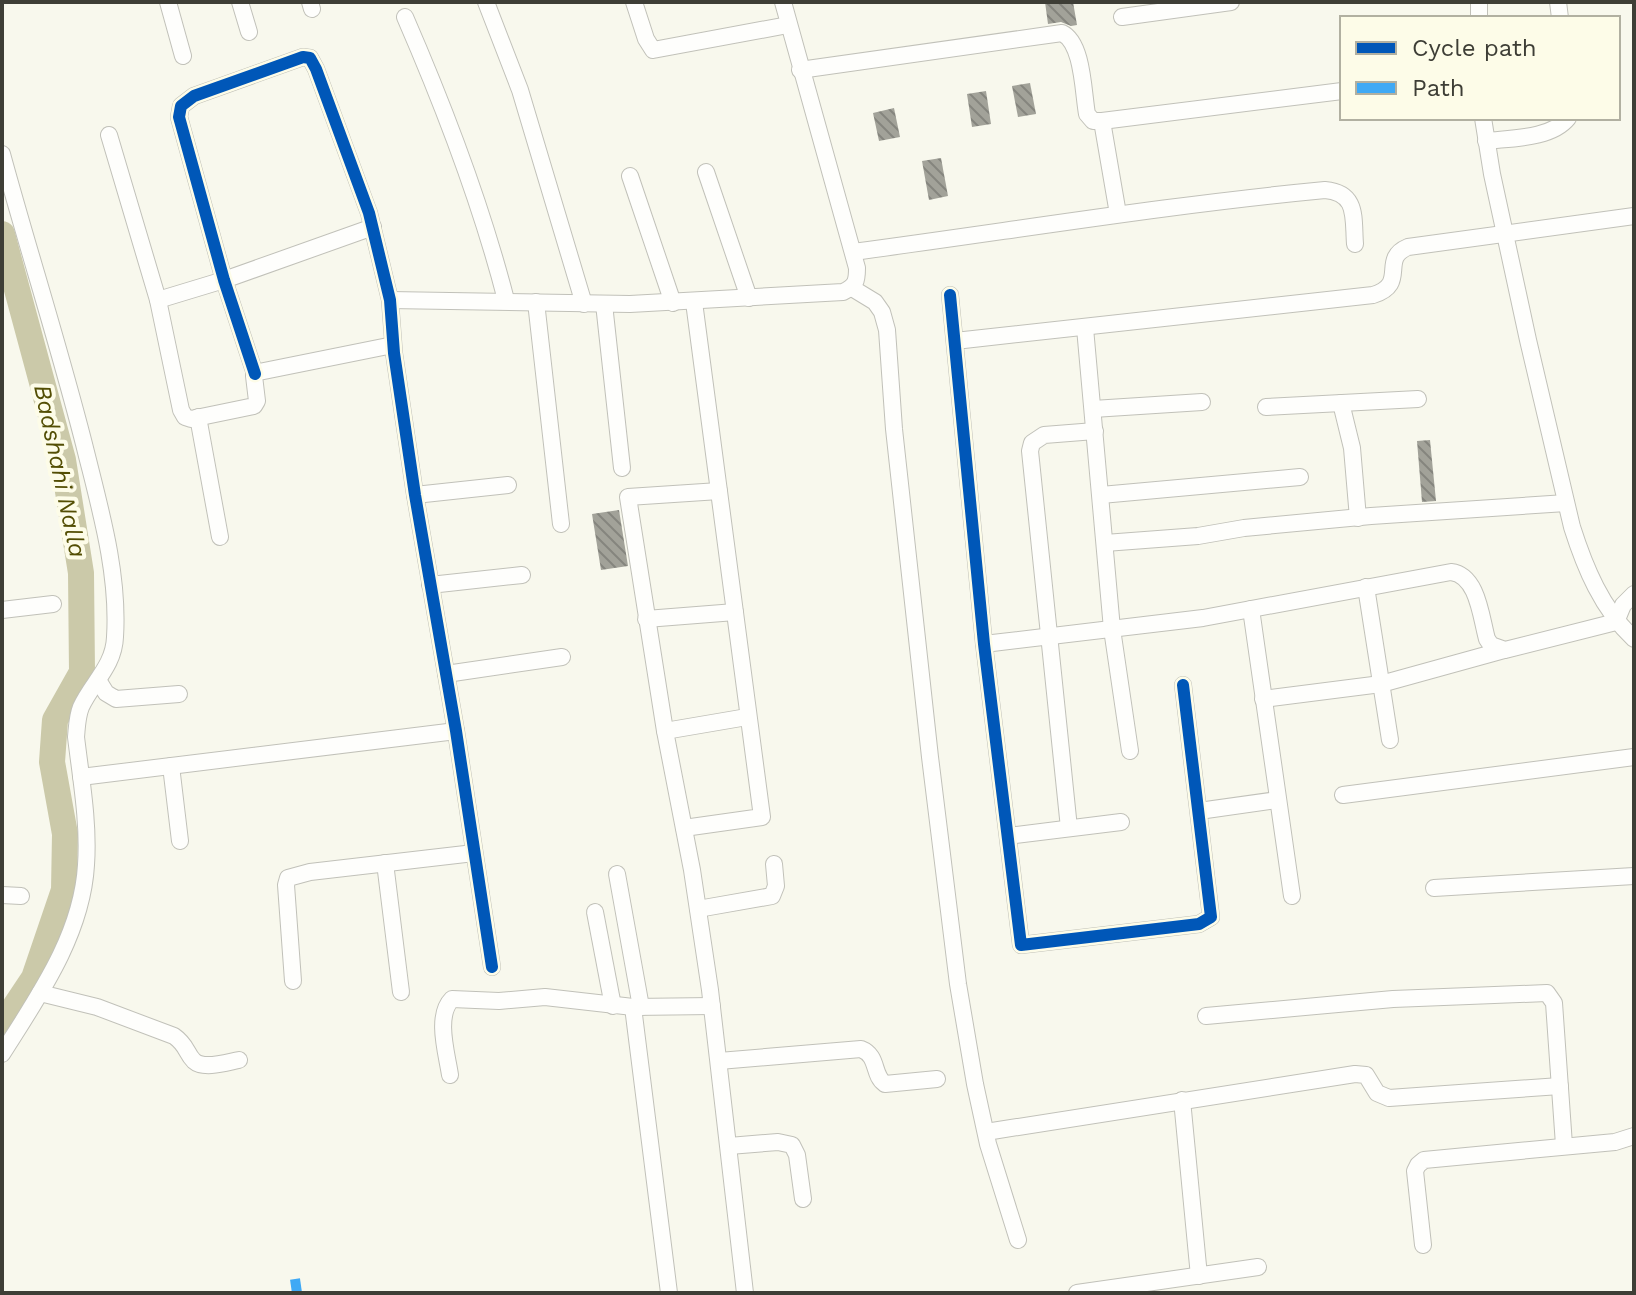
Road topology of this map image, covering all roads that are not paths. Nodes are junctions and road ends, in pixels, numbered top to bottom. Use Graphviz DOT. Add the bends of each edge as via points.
graph roads {
  1 [pos="168,2"];
  2 [pos="240,2"];
  3 [pos="486,2"];
  4 [pos="634,2"];
  5 [pos="783,2"];
  6 [pos="1231,2"];
  7 [pos="405,17"];
  8 [pos="1122,17"];
  9 [pos="788,25"];
  10 [pos="249,32"];
  11 [pos="183,56"];
  12 [pos="800,70"];
  13 [pos="1340,91"];
  14 [pos="1483,120"];
  15 [pos="1566,120"];
  16 [pos="1102,121"];
  17 [pos="109,135"];
  18 [pos="1486,141"];
  19 [pos="2,154"];
  20 [pos="706,172"];
  21 [pos="630,176"];
  22 [pos="1118,214"];
  23 [pos="1634,216"];
  24 [pos="373,227"];
  25 [pos="1505,235"];
  26 [pos="1355,244"];
  27 [pos="853,252"];
  28 [pos="224,280"];
  29 [pos="852,288"];
  30 [pos="950,295"];
  31 [pos="749,298"];
  32 [pos="158,300"];
  33 [pos="390,300"];
  34 [pos="506,300"];
  35 [pos="536,302"];
  36 [pos="694,302"];
  37 [pos="673,303"];
  38 [pos="584,304"];
  39 [pos="604,304"];
  40 [pos="1085,328"];
  41 [pos="955,341"];
  42 [pos="393,345"];
  43 [pos="255,374"];
  44 [pos="1418,399"];
  45 [pos="1202,402"];
  46 [pos="1341,403"];
  47 [pos="1266,407"];
  48 [pos="1093,409"];
  49 [pos="198,417"];
  50 [pos="1095,431"];
  51 [pos="622,468"];
  52 [pos="1300,477"];
  53 [pos="508,485"];
  54 [pos="719,491"];
  55 [pos="415,495"];
  56 [pos="1101,495"];
  57 [pos="1566,503"];
  58 [pos="1358,518"];
  59 [pos="561,524"];
  60 [pos="220,537"];
  61 [pos="1105,543"];
  62 [pos="522,575"];
  63 [pos="430,585"];
  64 [pos="1366,587"];
  65 [pos="1634,594"];
  66 [pos="53,604"];
  67 [pos="1251,609"];
  68 [pos="2,610"];
  69 [pos="735,612"];
  70 [pos="646,619"];
  71 [pos="1616,622"];
  72 [pos="1112,629"];
  73 [pos="1048,637"];
  74 [pos="1634,639"];
  75 [pos="984,644"];
  76 [pos="1505,650"];
  77 [pos="562,657"];
  78 [pos="446,674"];
  79 [pos="98,680"];
  80 [pos="1381,684"];
  81 [pos="1183,685"];
  82 [pos="179,694"];
  83 [pos="1263,699"];
  84 [pos="747,717"];
  85 [pos="456,731"];
  86 [pos="665,731"];
  87 [pos="1390,740"];
  88 [pos="1130,751"];
  89 [pos="1634,757"];
  90 [pos="171,766"];
  91 [pos="81,777"];
  92 [pos="1343,795"];
  93 [pos="1277,800"];
  94 [pos="1199,811"];
  95 [pos="1121,822"];
  96 [pos="684,828"];
  97 [pos="1069,828"];
  98 [pos="1008,836"];
  99 [pos="180,841"];
  100 [pos="474,853"];
  101 [pos="385,863"];
  102 [pos="774,864"];
  103 [pos="617,874"];
  104 [pos="1634,876"];
  105 [pos="1434,888"];
  106 [pos="2,895"];
  107 [pos="21,896"];
  108 [pos="1292,896"];
  109 [pos="698,909"];
  110 [pos="595,912"];
  111 [pos="492,967"];
  112 [pos="293,981"];
  113 [pos="401,992"];
  114 [pos="40,993"];
  115 [pos="613,1006"];
  116 [pos="712,1006"];
  117 [pos="637,1007"];
  118 [pos="1206,1016"];
  119 [pos="2,1054"];
  120 [pos="239,1060"];
  121 [pos="719,1061"];
  122 [pos="450,1075"];
  123 [pos="937,1079"];
  124 [pos="1560,1086"];
  125 [pos="1182,1100"];
  126 [pos="986,1132"];
  127 [pos="1634,1136"];
  128 [pos="1564,1145"];
  129 [pos="729,1146"];
  130 [pos="803,1199"];
  131 [pos="1018,1240"];
  132 [pos="1423,1245"];
  133 [pos="1258,1267"];
  134 [pos="1199,1276"];
  135 [pos="669,1293"];
  136 [pos="745,1293"];
  137 [pos="1077,1293"];
  1 -- 11 [label="street"];
  2 -- 10 [label="street"];
  3 -- 38 [label="street" via="520,90"];
  4 -- 9 [label="street" via="653,50"];
  5 -- 9 [label="street"];
  6 -- 8 [label="street"];
  7 -- 34 [label="street" via="473,188"];
  9 -- 12 [label="street"];
  12 -- 16 [label="street" via="1062,33 1071,37 1077,51 1087,114"];
  12 -- 27 [label="street"];
  13 -- 16 [label="street"];
  14 -- 18 [label="street"];
  15 -- 18 [label="street" via="1548,131"];
  16 -- 22 [label="street"];
  17 -- 32 [label="street"];
  18 -- 25 [label="street"];
  19 -- 79 [label="street" via="105,526 116,634 111,659"];
  20 -- 31 [label="street"];
  21 -- 37 [label="street"];
  22 -- 26 [label="street" via="1338,191 1352,207"];
  22 -- 27 [label="street"];
  23 -- 25 [label="street"];
  24 -- 28 [label="street"];
  24 -- 28 [label="street" via="316,69 310,58 290,60 194,96 181,106 179,117"];
  24 -- 33 [label="street"];
  25 -- 40 [label="street" via="1400,251 1392,284 1373,295"];
  25 -- 57 [label="street"];
  27 -- 29 [label="street" via="857,280"];
  28 -- 32 [label="street"];
  28 -- 43 [label="street"];
  29 -- 31 [label="street"];
  29 -- 126 [label="street" via="875,302 887,330 958,984"];
  30 -- 41 [label="street"];
  31 -- 36 [label="street"];
  32 -- 49 [label="street" via="181,410 185,417"];
  33 -- 34 [label="street"];
  33 -- 42 [label="street"];
  34 -- 35 [label="street"];
  35 -- 38 [label="street"];
  35 -- 59 [label="street"];
  36 -- 37 [label="street"];
  36 -- 54 [label="street"];
  37 -- 39 [label="street"];
  38 -- 39 [label="street"];
  39 -- 51 [label="street"];
  40 -- 41 [label="street"];
  40 -- 48 [label="street"];
  41 -- 75 [label="street"];
  42 -- 43 [label="street"];
  42 -- 55 [label="street"];
  43 -- 49 [label="street" via="254,406"];
  44 -- 46 [label="street"];
  45 -- 48 [label="street"];
  46 -- 47 [label="street"];
  46 -- 58 [label="street" via="1352,448"];
  48 -- 50 [label="street"];
  49 -- 60 [label="street"];
  50 -- 56 [label="street"];
  50 -- 73 [label="street" via="1044,435 1030,451"];
  52 -- 56 [label="street"];
  53 -- 55 [label="street"];
  54 -- 69 [label="street"];
  54 -- 70 [label="street" via="628,497"];
  55 -- 63 [label="street"];
  56 -- 61 [label="street"];
  57 -- 58 [label="street"];
  57 -- 71 [label="street" via="1586,565"];
  58 -- 61 [label="street"];
  61 -- 72 [label="street"];
  62 -- 63 [label="street"];
  63 -- 78 [label="street"];
  64 -- 67 [label="street"];
  64 -- 76 [label="street" via="1459,573 1473,591 1487,639"];
  64 -- 80 [label="street"];
  65 -- 71 [label="street"];
  66 -- 68 [label="street"];
  67 -- 72 [label="street"];
  67 -- 83 [label="street"];
  69 -- 70 [label="street"];
  69 -- 84 [label="street"];
  70 -- 86 [label="street"];
  71 -- 74 [label="street"];
  71 -- 76 [label="street"];
  72 -- 73 [label="street"];
  72 -- 88 [label="street"];
  73 -- 75 [label="street"];
  73 -- 97 [label="street"];
  75 -- 98 [label="street"];
  76 -- 80 [label="street"];
  77 -- 78 [label="street"];
  78 -- 85 [label="street"];
  79 -- 82 [label="street" via="116,699"];
  79 -- 91 [label="street" via="77,722"];
  80 -- 83 [label="street"];
  80 -- 87 [label="street"];
  81 -- 94 [label="street"];
  83 -- 93 [label="street"];
  84 -- 86 [label="street"];
  84 -- 96 [label="street" via="762,817"];
  85 -- 90 [label="street"];
  85 -- 100 [label="street"];
  86 -- 96 [label="street"];
  89 -- 92 [label="street"];
  90 -- 91 [label="street"];
  90 -- 99 [label="street"];
  91 -- 114 [label="street" via="84,884 58,961"];
  93 -- 94 [label="street"];
  93 -- 108 [label="street"];
  94 -- 98 [label="street" via="1211,917 1199,924 1021,945"];
  95 -- 97 [label="street"];
  96 -- 109 [label="street"];
  97 -- 98 [label="street"];
  100 -- 101 [label="street"];
  100 -- 111 [label="street"];
  101 -- 112 [label="street" via="288,878"];
  101 -- 113 [label="street"];
  102 -- 109 [label="street" via="772,896"];
  103 -- 117 [label="street"];
  104 -- 105 [label="street"];
  106 -- 107 [label="street"];
  109 -- 116 [label="street"];
  110 -- 115 [label="street"];
  114 -- 119 [label="street"];
  114 -- 120 [label="street" via="97,1007 174,1036 201,1064"];
  115 -- 117 [label="street"];
  115 -- 122 [label="street" via="545,997 452,999 443,1021"];
  116 -- 117 [label="street"];
  116 -- 121 [label="street"];
  117 -- 135 [label="street"];
  118 -- 124 [label="street" via="1393,999 1547,993 1554,1003"];
  121 -- 123 [label="street" via="861,1049 869,1052 885,1084"];
  121 -- 129 [label="street"];
  124 -- 125 [label="street" via="1389,1098 1377,1093 1366,1075 1355,1074"];
  124 -- 128 [label="street"];
  125 -- 126 [label="street"];
  125 -- 134 [label="street"];
  126 -- 131 [label="street"];
  127 -- 128 [label="street"];
  128 -- 132 [label="street" via="1424,1160 1415,1171"];
  129 -- 130 [label="street" via="792,1145"];
  129 -- 136 [label="street"];
  133 -- 134 [label="street"];
  134 -- 137 [label="street"];
}
